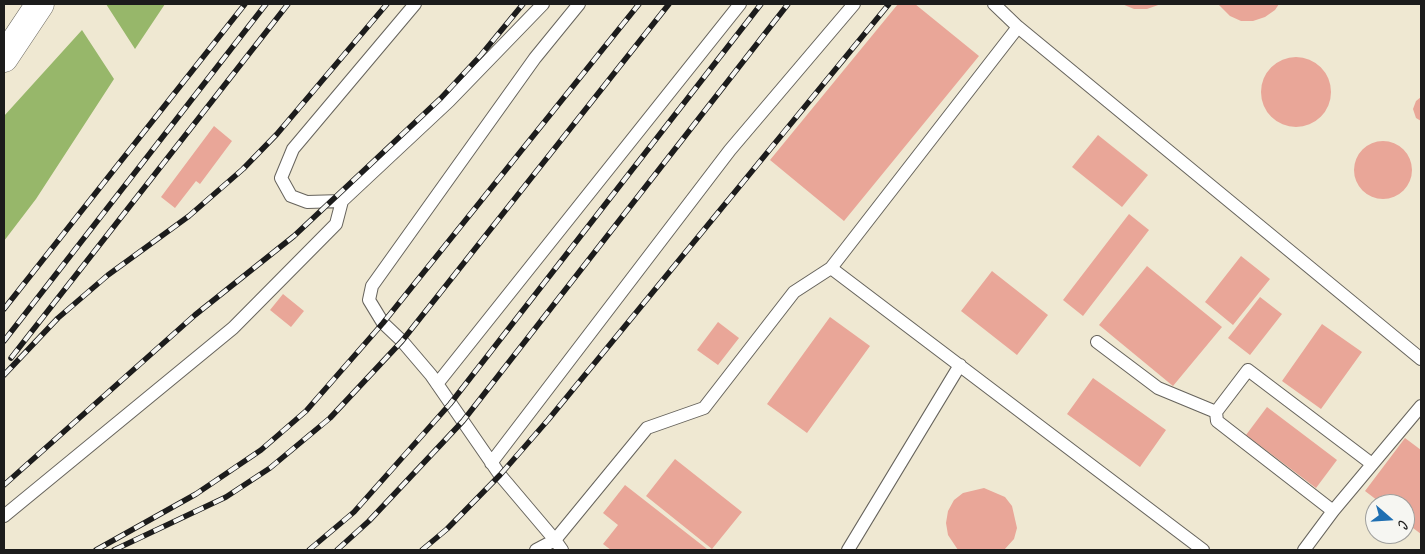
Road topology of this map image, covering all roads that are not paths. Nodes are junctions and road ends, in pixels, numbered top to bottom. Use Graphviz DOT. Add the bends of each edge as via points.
graph roads {
  1 [pos="40,4"];
  2 [pos="415,4"];
  3 [pos="543,4"];
  4 [pos="579,4"];
  5 [pos="740,4"];
  6 [pos="854,4"];
  7 [pos="994,4"];
  8 [pos="1018,27"];
  9 [pos="4,58"];
  10 [pos="342,201"];
  11 [pos="831,268"];
  12 [pos="1097,342"];
  13 [pos="1421,359"];
  14 [pos="960,365"];
  15 [pos="437,384"];
  16 [pos="1421,406"];
  17 [pos="1216,412"];
  18 [pos="491,463"];
  19 [pos="1372,464"];
  20 [pos="1333,511"];
  21 [pos="4,516"];
  22 [pos="558,545"];
  23 [pos="536,550"];
  24 [pos="848,550"];
  25 [pos="1203,550"];
  26 [pos="1304,550"];
  1 -- 9 [label="main road"];
  2 -- 10 [label="lane" via="293,149 281,178 291,196 307,202"];
  3 -- 10 [label="lane" via="449,101"];
  4 -- 15 [label="lane" via="535,58 372,286 369,300 383,323"];
  5 -- 15 [label="lane"];
  6 -- 18 [label="lane" via="730,150"];
  7 -- 8 [label="lane"];
  8 -- 11 [label="lane"];
  8 -- 13 [label="lane"];
  10 -- 21 [label="lane" via="336,224 233,328"];
  11 -- 14 [label="lane"];
  11 -- 22 [label="lane" via="794,292 704,408 647,428"];
  12 -- 17 [label="lane" via="1158,388"];
  14 -- 24 [label="lane"];
  14 -- 25 [label="lane"];
  15 -- 18 [label="lane"];
  16 -- 19 [label="lane"];
  17 -- 19 [label="lane" via="1248,370"];
  17 -- 20 [label="lane" via="1217,421"];
  18 -- 22 [label="lane"];
  19 -- 20 [label="lane"];
  20 -- 26 [label="lane"];
  22 -- 23 [label="lane"];
}
